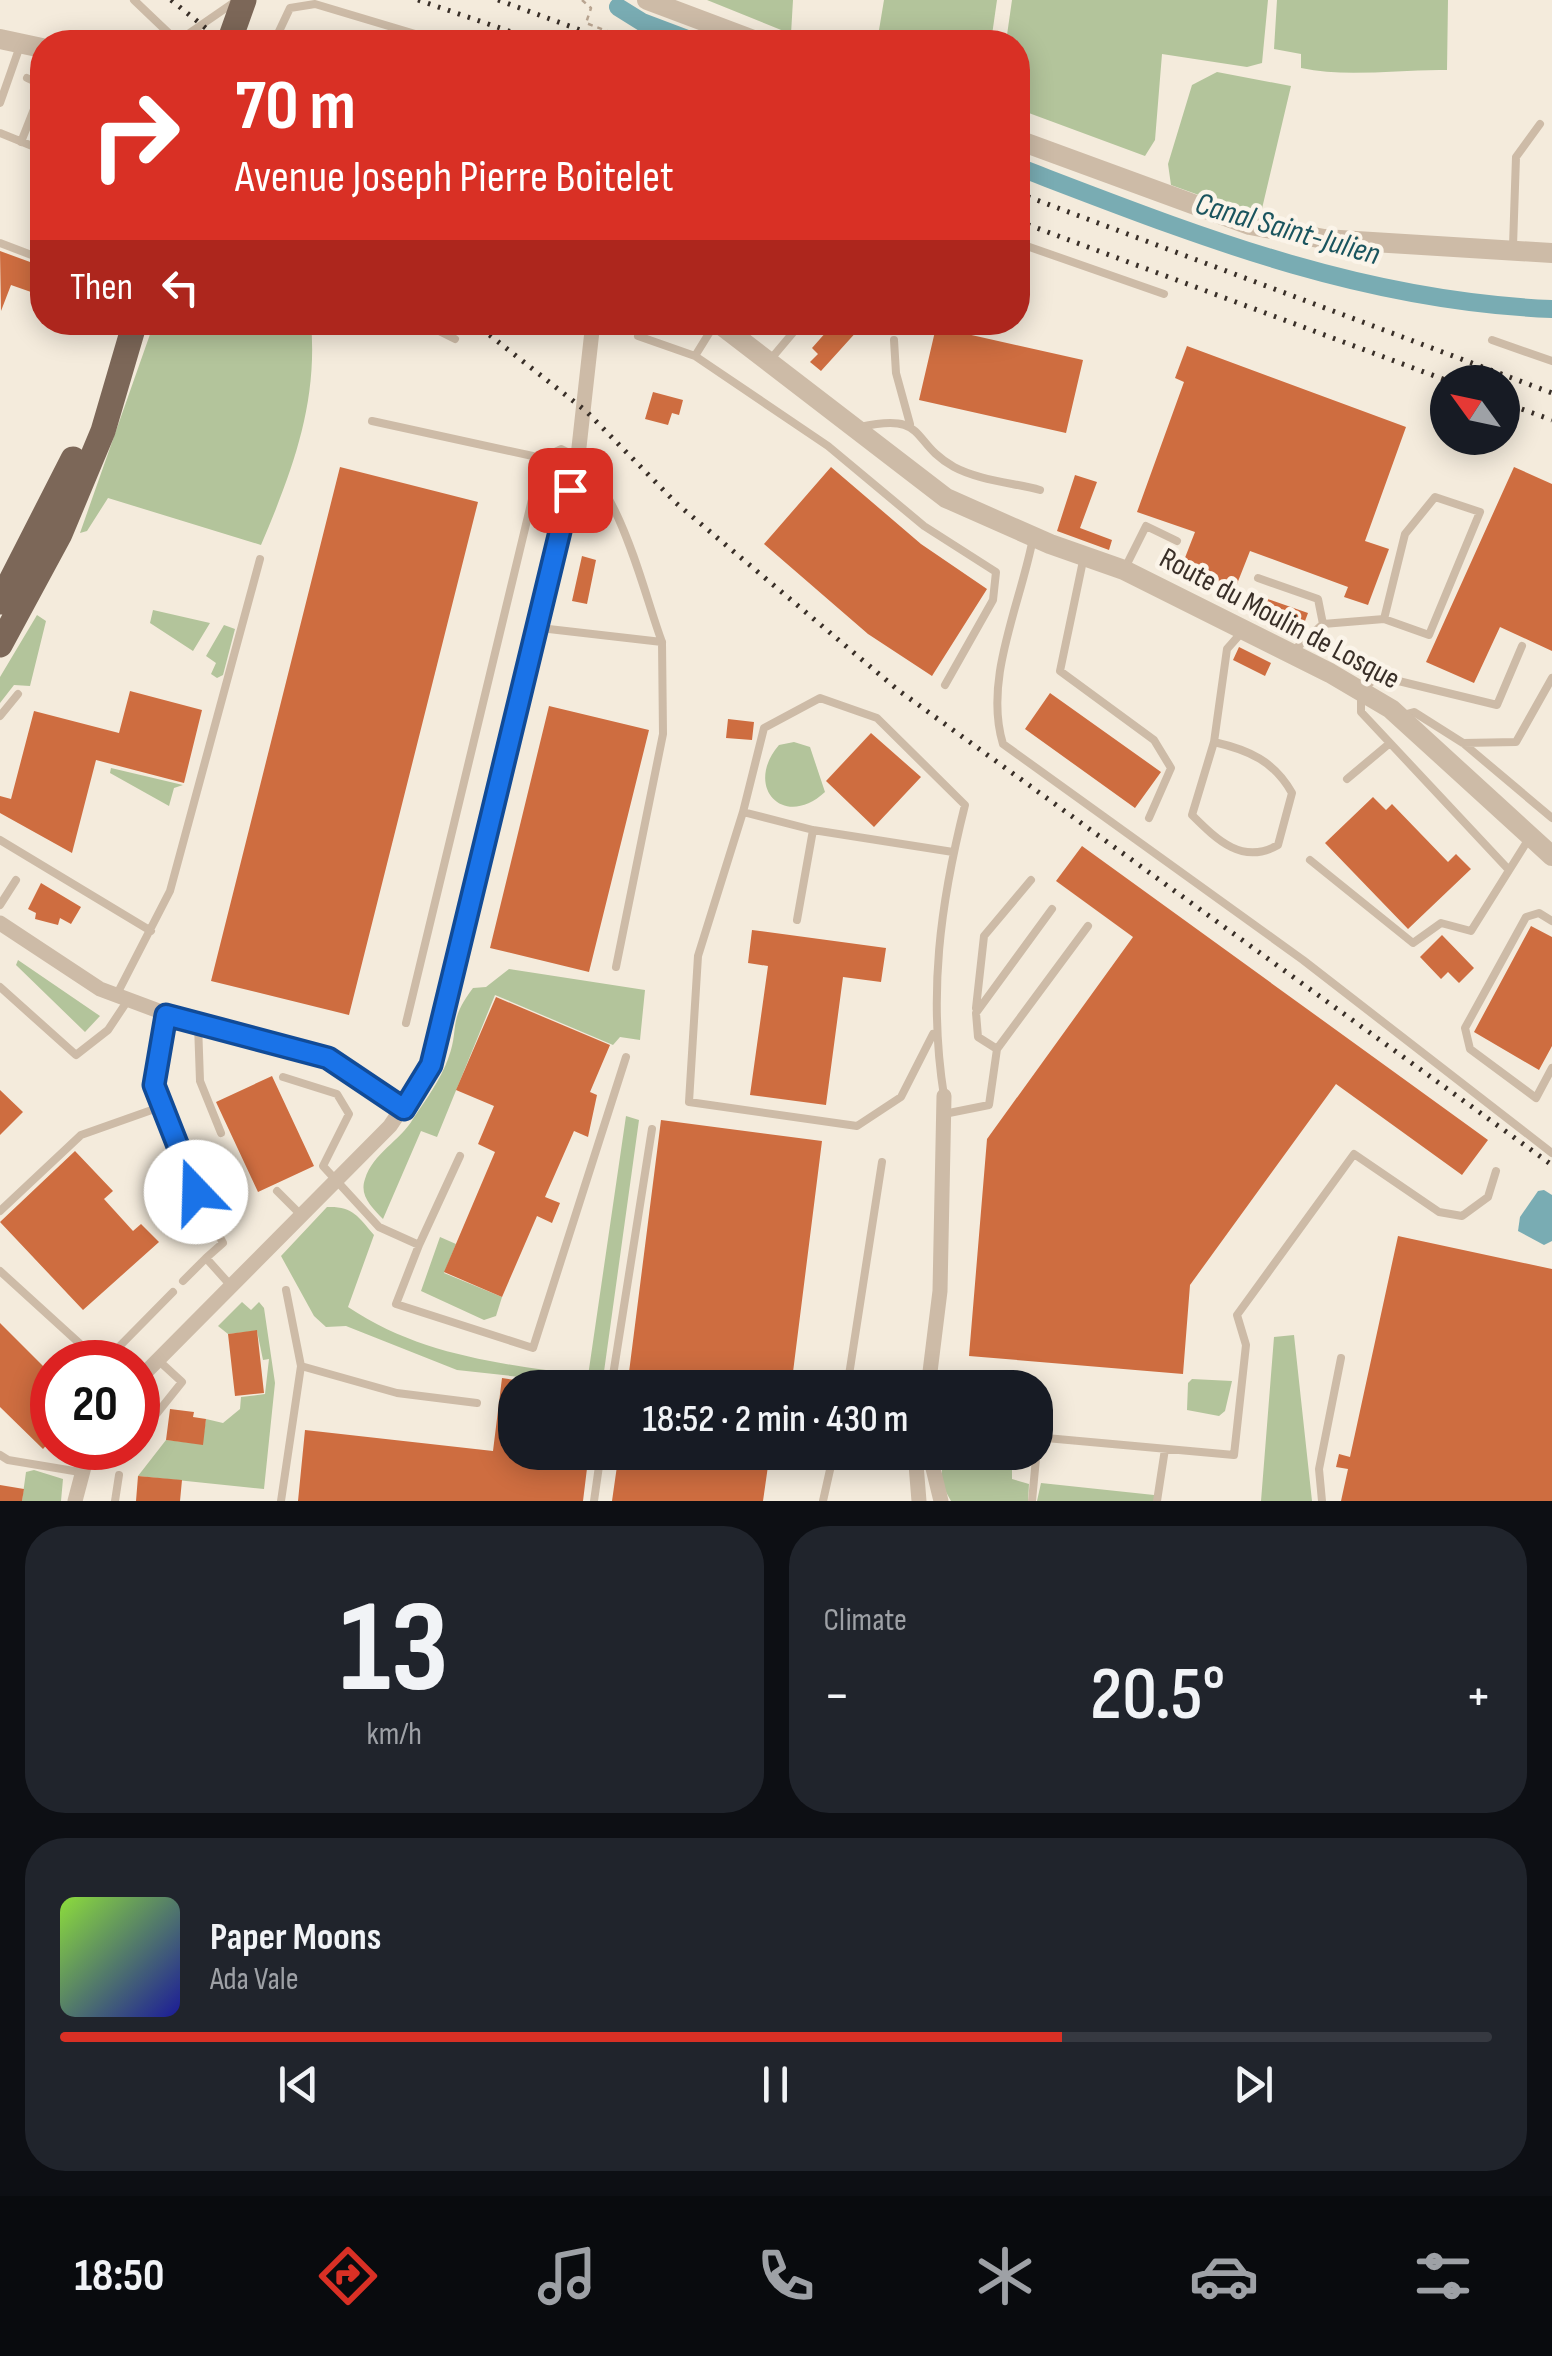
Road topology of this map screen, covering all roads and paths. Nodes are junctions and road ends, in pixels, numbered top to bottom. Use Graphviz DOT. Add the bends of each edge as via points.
graph roads {
  1 [pos="134,0"];
  2 [pos="241,0"];
  3 [pos="582,0"];
  4 [pos="647,0"];
  5 [pos="165,30"];
  6 [pos="196,30"];
  7 [pos="232,30"];
  8 [pos="280,30"];
  9 [pos="402,30"];
  10 [pos="605,30"];
  11 [pos="727,30"];
  12 [pos="10,42"];
  13 [pos="0,103"];
  14 [pos="30,120"];
  15 [pos="1540,124"];
  16 [pos="0,133"];
  17 [pos="22,142"];
  18 [pos="1030,144"];
  19 [pos="30,145"];
  20 [pos="0,243"];
  21 [pos="1030,247"];
  22 [pos="1513,251"];
  23 [pos="30,254"];
  24 [pos="1552,254"];
  25 [pos="1164,294"];
  26 [pos="131,335"];
  27 [pos="132,335"];
  28 [pos="447,335"];
  29 [pos="592,335"];
  30 [pos="709,335"];
  31 [pos="735,335"];
  32 [pos="791,335"];
  33 [pos="638,336"];
  34 [pos="455,339"];
  35 [pos="894,340"];
  36 [pos="1492,340"];
  37 [pos="695,356"];
  38 [pos="770,360"];
  39 [pos="1552,361"];
  40 [pos="372,422"];
  41 [pos="910,424"];
  42 [pos="855,428"];
  43 [pos="578,456"];
  44 [pos="542,458"];
  45 [pos="1040,490"];
  46 [pos="1041,540"];
  47 [pos="1178,541"];
  48 [pos="1084,556"];
  49 [pos="260,559"];
  50 [pos="1124,570"];
  51 [pos="1258,578"];
  52 [pos="0,602"];
  53 [pos="1384,619"];
  54 [pos="1323,624"];
  55 [pos="540,628"];
  56 [pos="1245,628"];
  57 [pos="662,642"];
  58 [pos="0,645"];
  59 [pos="1522,646"];
  60 [pos="1292,652"];
  61 [pos="1552,678"];
  62 [pos="946,685"];
  63 [pos="1361,691"];
  64 [pos="18,694"];
  65 [pos="0,716"];
  66 [pos="1398,716"];
  67 [pos="1214,742"];
  68 [pos="1390,743"];
  69 [pos="1463,743"];
  70 [pos="1347,779"];
  71 [pos="743,812"];
  72 [pos="1149,818"];
  73 [pos="1552,818"];
  74 [pos="813,830"];
  75 [pos="1530,836"];
  76 [pos="0,840"];
  77 [pos="953,852"];
  78 [pos="1552,856"];
  79 [pos="1310,860"];
  80 [pos="1509,870"];
  81 [pos="16,880"];
  82 [pos="1030,880"];
  83 [pos="0,904"];
  84 [pos="1052,909"];
  85 [pos="797,920"];
  86 [pos="1552,921"];
  87 [pos="0,923"];
  88 [pos="1088,926"];
  89 [pos="151,931"];
  90 [pos="616,967"];
  91 [pos="0,987"];
  92 [pos="122,998"];
  93 [pos="976,1012"];
  94 [pos="166,1015"];
  95 [pos="198,1024"];
  96 [pos="406,1024"];
  97 [pos="934,1033"];
  98 [pos="998,1048"];
  99 [pos="626,1056"];
  100 [pos="1552,1068"];
  101 [pos="283,1077"];
  102 [pos="944,1096"];
  103 [pos="163,1106"];
  104 [pos="404,1109"];
  105 [pos="944,1114"];
  106 [pos="652,1129"];
  107 [pos="220,1133"];
  108 [pos="1552,1153"];
  109 [pos="460,1156"];
  110 [pos="882,1162"];
  111 [pos="1496,1171"];
  112 [pos="338,1183"];
  113 [pos="277,1191"];
  114 [pos="196,1192"];
  115 [pos="0,1211"];
  116 [pos="207,1213"];
  117 [pos="303,1217"];
  118 [pos="419,1245"];
  119 [pos="206,1258"];
  120 [pos="0,1271"];
  121 [pos="183,1281"];
  122 [pos="232,1287"];
  123 [pos="286,1290"];
  124 [pos="173,1292"];
  125 [pos="77,1340"];
  126 [pos="124,1340"];
  127 [pos="160,1358"];
  128 [pos="1341,1358"];
  129 [pos="160,1362"];
  130 [pos="301,1366"];
  131 [pos="614,1370"];
  132 [pos="850,1370"];
  133 [pos="930,1370"];
  134 [pos="476,1403"];
  135 [pos="160,1410"];
  136 [pos="1053,1439"];
  137 [pos="1165,1449"];
  138 [pos="0,1455"];
  139 [pos="598,1470"];
  140 [pos="830,1470"];
  141 [pos="916,1470"];
  142 [pos="933,1470"];
  143 [pos="1034,1470"];
  144 [pos="80,1472"];
  145 [pos="119,1476"];
  146 [pos="75,1501"];
  147 [pos="116,1501"];
  148 [pos="280,1501"];
  149 [pos="594,1501"];
  150 [pos="823,1501"];
  151 [pos="919,1501"];
  152 [pos="941,1501"];
  153 [pos="1032,1501"];
  154 [pos="1157,1501"];
  155 [pos="1322,1501"];
  1 -- 5 [label="lane"];
  2 -- 6 [label="lane"];
  2 -- 7 [label="main road"];
  3 -- 10 [label="path" via="591,8 586,23"];
  4 -- 11 [label="street"];
  8 -- 9 [label="lane" via="290,8 315,4"];
  12 -- 13 [label="lane"];
  14 -- 17 [label="lane"];
  15 -- 22 [label="lane" via="1516,157"];
  16 -- 17 [label="lane"];
  17 -- 19 [label="lane"];
  18 -- 22 [label="street" via="1250,224 1324,240"];
  20 -- 23 [label="lane"];
  21 -- 25 [label="lane"];
  22 -- 24 [label="street"];
  26 -- 52 [label="main road"];
  27 -- 58 [label="main road" via="103,430 60,534"];
  28 -- 34 [label="lane"];
  29 -- 43 [label="street"];
  30 -- 37 [label="lane"];
  31 -- 38 [label="street, Route du Moulin de Losque"];
  32 -- 38 [label="lane"];
  33 -- 37 [label="lane"];
  35 -- 41 [label="lane"];
  36 -- 39 [label="lane"];
  37 -- 62 [label="lane" via="996,572 993,600"];
  38 -- 42 [label="street, Route du Moulin de Losque"];
  40 -- 44 [label="lane"];
  41 -- 42 [label="lane"];
  41 -- 45 [label="lane" via="954,467"];
  42 -- 46 [label="street, Route du Moulin de Losque" via="946,498"];
  43 -- 44 [label="lane" via="561,449"];
  43 -- 55 [label="street"];
  43 -- 57 [label="lane" via="610,500"];
  44 -- 96 [label="lane"];
  46 -- 48 [label="street, Route du Moulin de Losque"];
  46 -- 108 [label="lane" via="998,688 1003,744 1303,960"];
  47 -- 50 [label="lane" via="1146,526"];
  48 -- 50 [label="street, Route du Moulin de Losque"];
  48 -- 72 [label="lane" via="1060,670 1154,740 1171,768"];
  49 -- 89 [label="lane" via="199,795"];
  50 -- 56 [label="street, Route du Moulin de Losque"];
  51 -- 54 [label="lane" via="1318,600"];
  53 -- 53 [label="lane" via="1430,634 1480,512 1435,497 1405,534"];
  53 -- 54 [label="lane"];
  54 -- 60 [label="lane"];
  55 -- 57 [label="lane"];
  55 -- 104 [label="street" via="431,1065"];
  56 -- 60 [label="street, Route du Moulin de Losque"];
  56 -- 67 [label="lane" via="1227,649"];
  57 -- 90 [label="lane" via="664,734"];
  59 -- 63 [label="lane" via="1497,705 1378,676"];
  60 -- 63 [label="street, Route du Moulin de Losque"];
  61 -- 69 [label="lane" via="1516,742"];
  63 -- 66 [label="street, Route du Moulin de Losque"];
  63 -- 68 [label="lane" via="1361,712"];
  64 -- 65 [label="lane"];
  66 -- 69 [label="lane" via="1414,712"];
  66 -- 75 [label="street, Route du Moulin de Losque"];
  67 -- 67 [label="lane" via="1246,749 1280,772 1292,793 1278,846 1262,855 1240,854 1192,815"];
  68 -- 70 [label="lane"];
  68 -- 80 [label="lane"];
  69 -- 73 [label="lane"];
  71 -- 74 [label="lane"];
  71 -- 77 [label="lane" via="764,728 820,698 877,718 965,804"];
  71 -- 97 [label="lane" via="698,956 689,1102 857,1126 901,1097"];
  74 -- 77 [label="lane"];
  74 -- 85 [label="lane"];
  75 -- 78 [label="street, Route du Moulin de Losque"];
  75 -- 80 [label="lane"];
  76 -- 89 [label="lane"];
  77 -- 97 [label="lane" via="943,894"];
  79 -- 80 [label="lane" via="1413,942 1441,923 1471,932"];
  81 -- 83 [label="lane"];
  82 -- 93 [label="lane" via="984,936"];
  84 -- 93 [label="lane"];
  86 -- 100 [label="lane" via="1538,912 1526,917 1466,1028 1470,1049 1536,1098"];
  87 -- 92 [label="street" via="81,979"];
  88 -- 98 [label="lane"];
  89 -- 92 [label="lane"];
  91 -- 92 [label="lane" via="76,1055 108,1030"];
  92 -- 94 [label="street"];
  93 -- 98 [label="lane" via="978,1037"];
  94 -- 95 [label="street"];
  94 -- 103 [label="lane" via="154,1085"];
  95 -- 104 [label="street" via="328,1058"];
  95 -- 107 [label="lane" via="200,1082"];
  97 -- 102 [label="lane"];
  98 -- 105 [label="lane" via="989,1105"];
  99 -- 118 [label="lane" via="533,1348 396,1304"];
  101 -- 112 [label="lane" via="336,1094 349,1114 324,1166"];
  102 -- 105 [label="street"];
  103 -- 114 [label="lane"];
  103 -- 115 [label="lane" via="81,1135"];
  104 -- 112 [label="street"];
  105 -- 133 [label="street" via="940,1290"];
  106 -- 131 [label="lane"];
  109 -- 118 [label="lane"];
  110 -- 132 [label="lane"];
  111 -- 137 [label="lane" via="1488,1197 1462,1216 1439,1212 1354,1154 1237,1315 1246,1345 1234,1455"];
  112 -- 117 [label="street"];
  112 -- 118 [label="lane" via="379,1226"];
  113 -- 117 [label="lane"];
  116 -- 119 [label="lane" via="223,1242"];
  117 -- 122 [label="street"];
  119 -- 121 [label="lane"];
  119 -- 122 [label="lane"];
  120 -- 125 [label="lane"];
  122 -- 127 [label="street"];
  123 -- 130 [label="lane"];
  124 -- 126 [label="lane"];
  128 -- 155 [label="lane" via="1318,1468"];
  129 -- 135 [label="lane" via="182,1382"];
  130 -- 134 [label="lane" via="397,1393"];
  130 -- 148 [label="lane"];
  136 -- 137 [label="lane"];
  137 -- 154 [label="lane"];
  138 -- 144 [label="lane"];
  139 -- 149 [label="lane"];
  140 -- 150 [label="lane"];
  141 -- 151 [label="street"];
  142 -- 152 [label="street"];
  143 -- 153 [label="lane"];
  144 -- 146 [label="street"];
  145 -- 147 [label="lane"];
}
